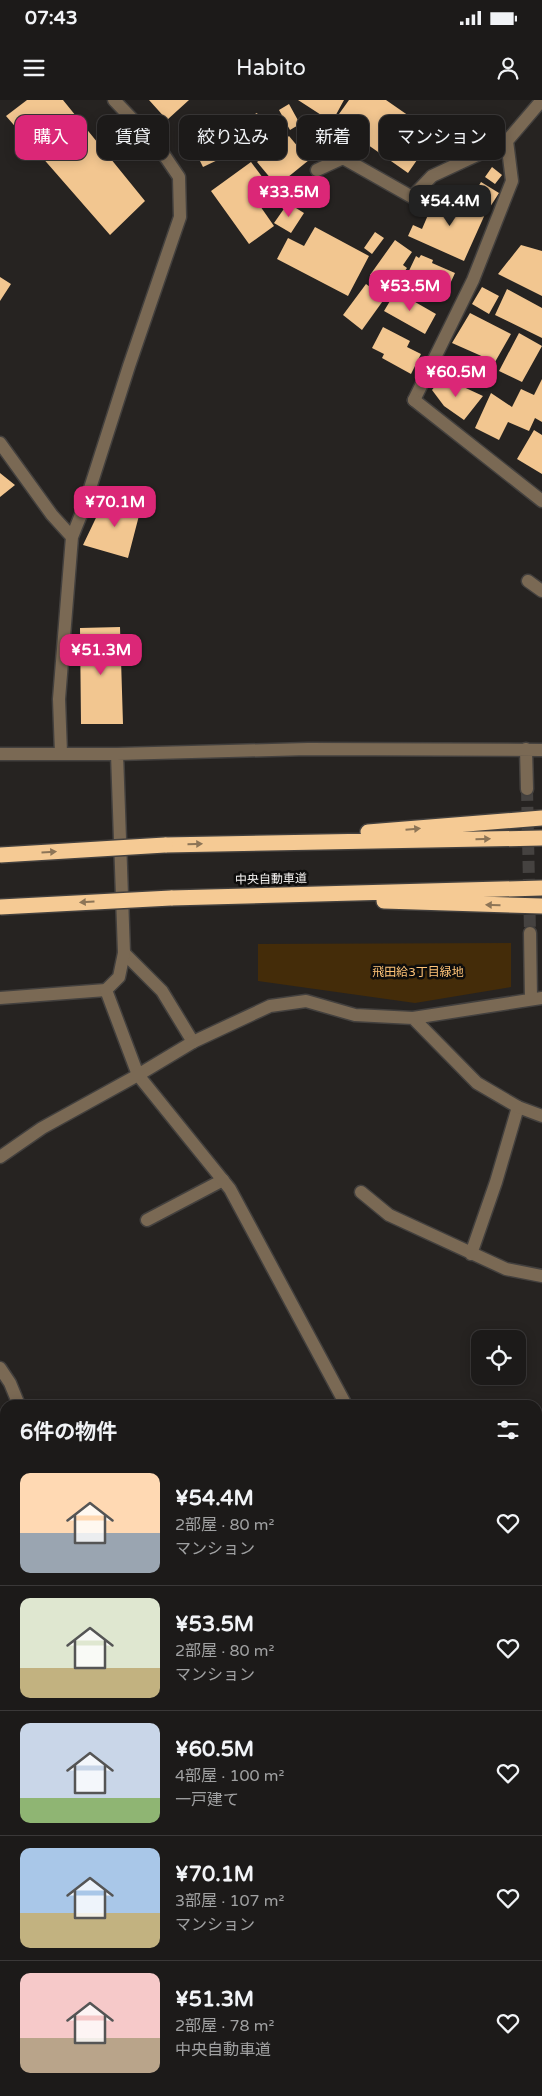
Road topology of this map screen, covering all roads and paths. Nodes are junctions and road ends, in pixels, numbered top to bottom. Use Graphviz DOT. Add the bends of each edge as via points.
graph roads {
  1 [pos="114,100"];
  2 [pos="542,100"];
  3 [pos="507,141"];
  4 [pos="317,170"];
  5 [pos="0,443"];
  6 [pos="542,501"];
  7 [pos="72,538"];
  8 [pos="528,581"];
  9 [pos="542,591"];
  10 [pos="526,749"];
  11 [pos="542,750"];
  12 [pos="61,753"];
  13 [pos="0,754"];
  14 [pos="118,754"];
  15 [pos="527,789"];
  16 [pos="542,818"];
  17 [pos="542,838"];
  18 [pos="224,844"];
  19 [pos="0,855"];
  20 [pos="542,888"];
  21 [pos="217,896"];
  22 [pos="542,906"];
  23 [pos="0,907"];
  24 [pos="530,933"];
  25 [pos="124,953"];
  26 [pos="106,990"];
  27 [pos="0,998"];
  28 [pos="536,998"];
  29 [pos="413,1018"];
  30 [pos="193,1042"];
  31 [pos="138,1075"];
  32 [pos="518,1107"];
  33 [pos="542,1116"];
  34 [pos="0,1157"];
  35 [pos="223,1180"];
  36 [pos="361,1192"];
  37 [pos="147,1220"];
  38 [pos="471,1254"];
  39 [pos="542,1276"];
  40 [pos="0,1368"];
  41 [pos="17,1400"];
  42 [pos="343,1400"];
  1 -- 7 [label="street" via="158,146 179,177 180,217"];
  2 -- 3 [label="street"];
  3 -- 4 [label="street" via="432,176 412,197 343,158"];
  3 -- 6 [label="street" via="512,181 473,280 414,400"];
  5 -- 7 [label="street"];
  7 -- 12 [label="street" via="59,699"];
  8 -- 9 [label="street"];
  10 -- 11 [label="street"];
  10 -- 14 [label="street"];
  10 -- 15 [label="street"];
  12 -- 13 [label="street"];
  12 -- 14 [label="street"];
  14 -- 25 [label="street"];
  18 -- 16 [label="highway, one-way"];
  18 -- 17 [label="highway, one-way"];
  19 -- 18 [label="highway, one-way, bridge"];
  20 -- 21 [label="highway, 中央自動車道"];
  22 -- 21 [label="highway, one-way"];
  21 -- 23 [label="highway, 中央自動車道, one-way, bridge"];
  24 -- 28 [label="street"];
  25 -- 26 [label="street" via="119,977"];
  25 -- 30 [label="street" via="162,991"];
  26 -- 27 [label="street"];
  26 -- 31 [label="street"];
  28 -- 29 [label="street"];
  29 -- 30 [label="street" via="355,1015 306,1001 270,1006"];
  29 -- 32 [label="street" via="477,1083"];
  30 -- 31 [label="street"];
  31 -- 34 [label="street" via="42,1128"];
  31 -- 35 [label="street"];
  32 -- 33 [label="street"];
  32 -- 38 [label="street"];
  35 -- 37 [label="street"];
  35 -- 42 [label="street"];
  36 -- 38 [label="street" via="388,1216"];
  38 -- 39 [label="street" via="506,1269"];
  40 -- 41 [label="street"];
}
